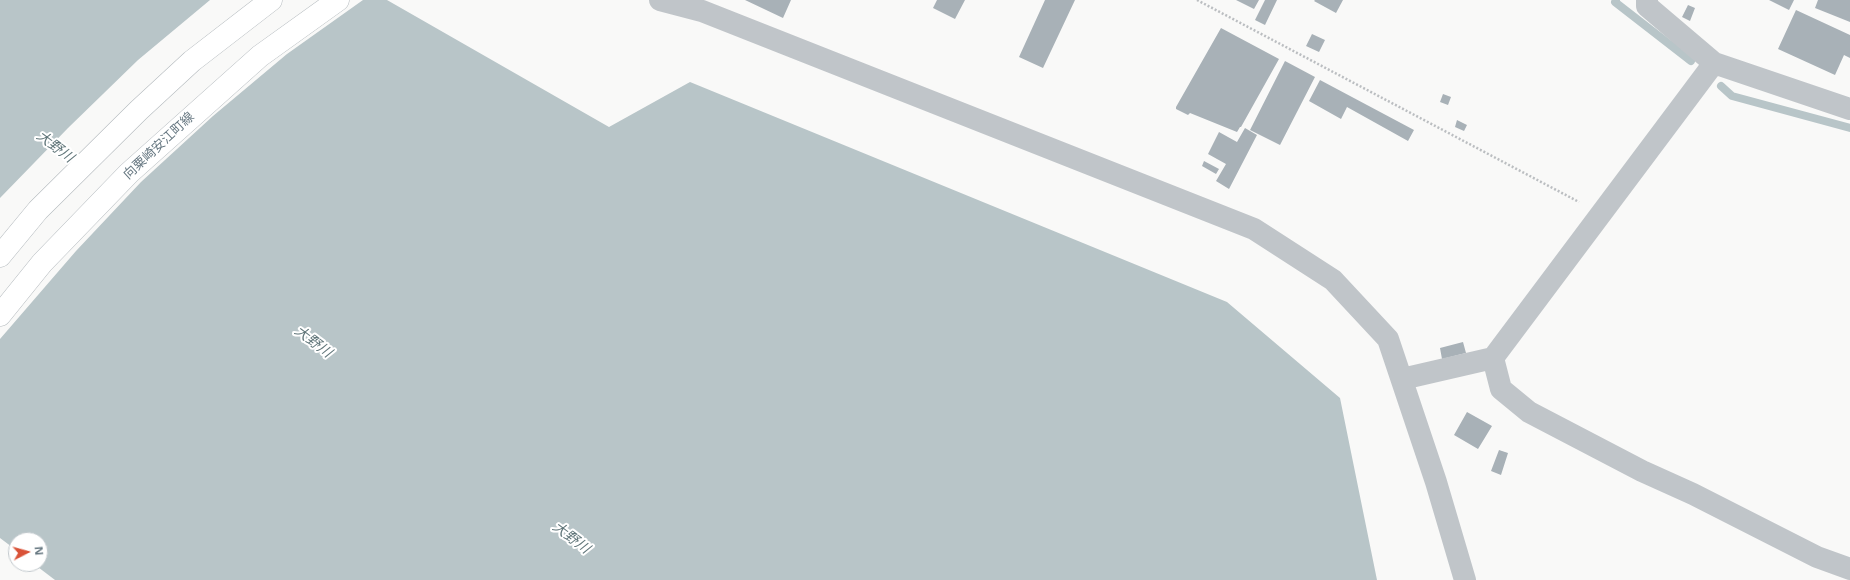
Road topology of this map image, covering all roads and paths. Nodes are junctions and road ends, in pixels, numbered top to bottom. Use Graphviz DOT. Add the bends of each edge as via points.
graph roads {
  1 [pos="271,0"];
  2 [pos="338,0"];
  3 [pos="660,0"];
  4 [pos="1197,0"];
  5 [pos="1647,0"];
  6 [pos="1714,63"];
  7 [pos="1850,109"];
  8 [pos="1601,214"];
  9 [pos="0,256"];
  10 [pos="0,315"];
  11 [pos="1493,358"];
  12 [pos="1402,379"];
  13 [pos="1850,569"];
  14 [pos="1465,580"];
  1 -- 9 [label="main road" via="192,61 139,110 38,210"];
  2 -- 10 [label="main road, 向粟崎安江町線" via="260,56 129,173 42,263"];
  3 -- 12 [label="street" via="702,11 1254,229 1333,280 1388,339"];
  4 -- 8 [label="path"];
  5 -- 6 [label="street" via="1647,6"];
  6 -- 7 [label="street"];
  6 -- 8 [label="street"];
  8 -- 11 [label="street"];
  11 -- 12 [label="street"];
  11 -- 13 [label="street" via="1501,389 1529,412 1817,557"];
  12 -- 14 [label="street"];
}
